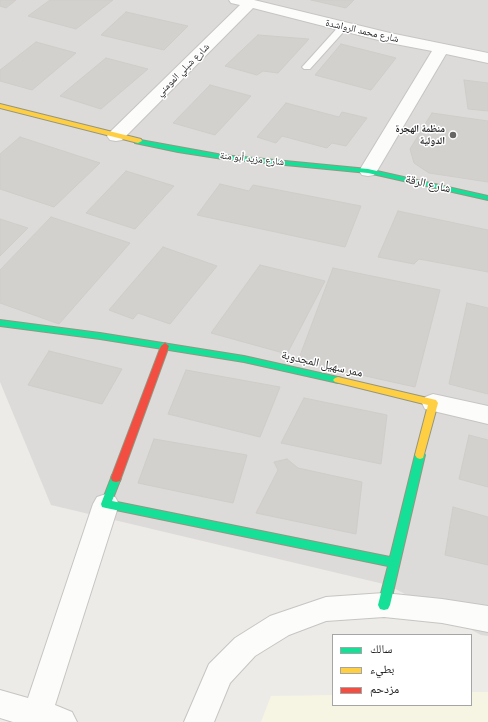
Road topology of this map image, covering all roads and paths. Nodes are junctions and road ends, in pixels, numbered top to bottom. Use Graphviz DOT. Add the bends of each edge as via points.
graph roads {
  1 [pos="243,2"];
  2 [pos="344,27"];
  3 [pos="441,49"];
  4 [pos="488,58"];
  5 [pos="307,67"];
  6 [pos="0,106"];
  7 [pos="116,136"];
  8 [pos="368,171"];
  9 [pos="488,198"];
  10 [pos="0,323"];
  11 [pos="165,346"];
  12 [pos="433,403"];
  13 [pos="488,416"];
  14 [pos="106,504"];
  15 [pos="393,562"];
  16 [pos="384,605"];
  17 [pos="488,619"];
  18 [pos="0,704"];
  19 [pos="50,719"];
  20 [pos="199,722"];
  1 -- 2 [label="street, شارع محمد الرواشدة"];
  1 -- 7 [label="street, شارع شبلي المومني"];
  2 -- 3 [label="street, شارع محمد الرواشدة"];
  2 -- 5 [label="lane"];
  3 -- 4 [label="street, شارع محمد الرواشدة"];
  3 -- 8 [label="street"];
  6 -- 7 [label="street, شارع مزيد أبو منة"];
  7 -- 8 [label="street, شارع مزيد أبو منة" via="223,157"];
  8 -- 9 [label="street, شارع الرقة"];
  10 -- 11 [label="street, ممر سهيل المجدوبة"];
  11 -- 12 [label="street, ممر سهيل المجدوبة" via="252,361"];
  11 -- 14 [label="street"];
  12 -- 13 [label="street"];
  12 -- 15 [label="street"];
  14 -- 15 [label="street"];
  14 -- 19 [label="street"];
  15 -- 16 [label="street"];
  16 -- 17 [label="street"];
  16 -- 20 [label="street" via="326,609 280,625 245,647 219,674"];
  18 -- 19 [label="street"];
}
